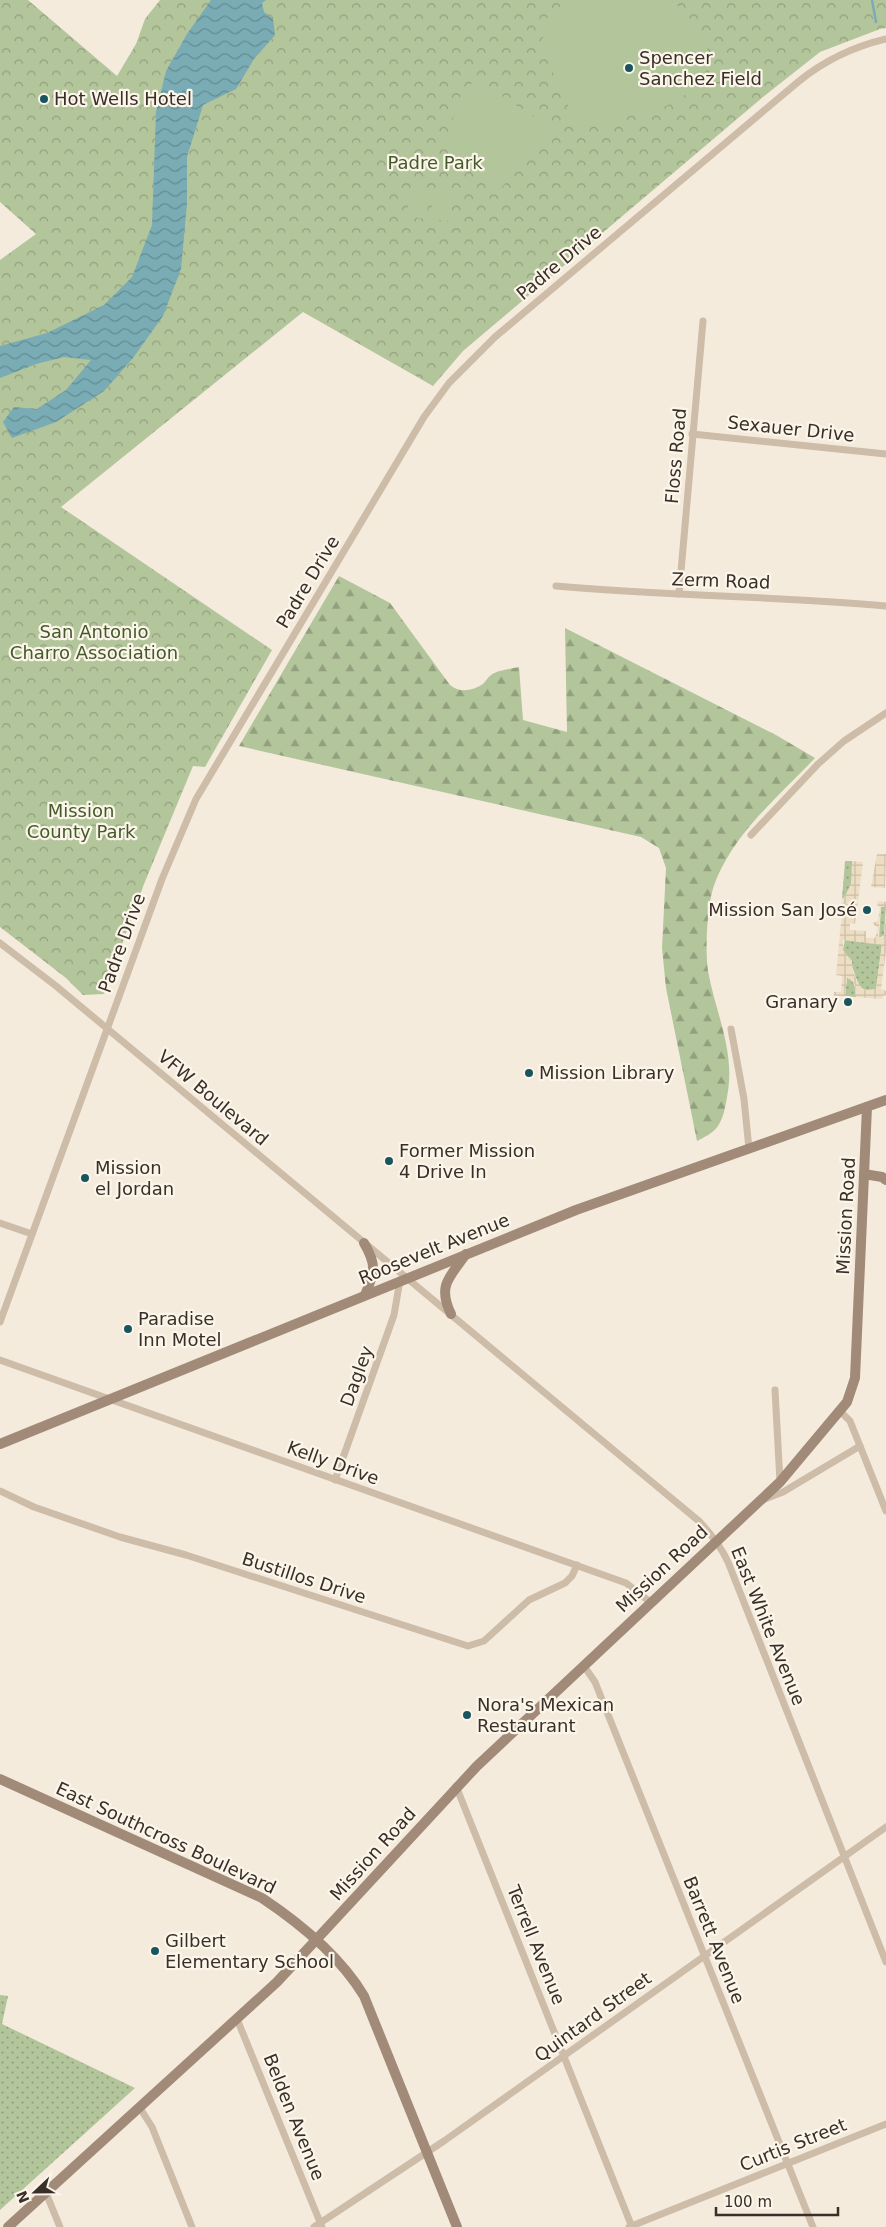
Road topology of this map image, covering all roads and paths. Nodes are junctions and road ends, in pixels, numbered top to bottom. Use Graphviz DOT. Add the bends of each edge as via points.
graph roads {
  1 [pos="886,39"];
  2 [pos="703,321"];
  3 [pos="692,434"];
  4 [pos="886,454"];
  5 [pos="556,586"];
  6 [pos="679,594"];
  7 [pos="886,606"];
  8 [pos="886,713"];
  9 [pos="751,835"];
  10 [pos="0,943"];
  11 [pos="731,1028"];
  12 [pos="107,1029"];
  13 [pos="886,1100"];
  14 [pos="868,1107"];
  15 [pos="749,1149"];
  16 [pos="864,1174"];
  17 [pos="886,1180"];
  18 [pos="0,1223"];
  19 [pos="32,1234"];
  20 [pos="364,1243"];
  21 [pos="466,1254"];
  22 [pos="403,1279"];
  23 [pos="365,1295"];
  24 [pos="450,1314"];
  25 [pos="0,1322"];
  26 [pos="0,1360"];
  27 [pos="775,1390"];
  28 [pos="112,1400"];
  29 [pos="840,1411"];
  30 [pos="0,1444"];
  31 [pos="860,1446"];
  32 [pos="335,1480"];
  33 [pos="780,1482"];
  34 [pos="0,1491"];
  35 [pos="760,1501"];
  36 [pos="886,1511"];
  37 [pos="716,1541"];
  38 [pos="577,1565"];
  39 [pos="650,1602"];
  40 [pos="584,1666"];
  41 [pos="0,1779"];
  42 [pos="456,1786"];
  43 [pos="886,1827"];
  44 [pos="844,1857"];
  45 [pos="316,1941"];
  46 [pos="704,1955"];
  47 [pos="886,1962"];
  48 [pos="237,2019"];
  49 [pos="564,2056"];
  50 [pos="140,2108"];
  51 [pos="886,2124"];
  52 [pos="427,2152"];
  53 [pos="787,2163"];
  54 [pos="46,2193"];
  55 [pos="321,2224"];
  56 [pos="8,2227"];
  57 [pos="60,2227"];
  58 [pos="192,2227"];
  59 [pos="314,2227"];
  60 [pos="457,2227"];
  61 [pos="631,2227"];
  62 [pos="813,2227"];
  1 -- 12 [label="street, Padre Drive" via="844,52 816,68 495,337 449,383 424,417 196,799 162,879"];
  2 -- 3 [label="street, Floss Road"];
  3 -- 4 [label="street, Sexauer Drive"];
  3 -- 6 [label="street, Floss Road"];
  5 -- 6 [label="street, Zerm Road"];
  6 -- 7 [label="street, Zerm Road" via="826,600"];
  8 -- 9 [label="street" via="844,741 818,764"];
  10 -- 12 [label="street, VFW Boulevard"];
  11 -- 15 [label="street"];
  12 -- 19 [label="street, Padre Drive"];
  12 -- 20 [label="street, VFW Boulevard"];
  13 -- 14 [label="main road, Roosevelt Avenue"];
  14 -- 15 [label="main road, Roosevelt Avenue"];
  14 -- 16 [label="main road, Mission Road"];
  15 -- 21 [label="main road, Roosevelt Avenue" via="584,1207"];
  16 -- 17 [label="main road"];
  16 -- 29 [label="main road, Mission Road" via="855,1378 852,1393"];
  18 -- 19 [label="street"];
  19 -- 25 [label="street, Padre Drive"];
  20 -- 22 [label="street, VFW Boulevard"];
  20 -- 23 [label="main road" via="374,1263"];
  21 -- 22 [label="main road, Roosevelt Avenue"];
  21 -- 24 [label="main road" via="445,1286 445,1302"];
  22 -- 23 [label="main road, Roosevelt Avenue"];
  22 -- 24 [label="street, East White Avenue"];
  22 -- 32 [label="street, Dagley" via="394,1315"];
  23 -- 28 [label="main road, Roosevelt Avenue"];
  24 -- 37 [label="street, East White Avenue" via="700,1522"];
  26 -- 28 [label="street, Kelly Drive"];
  27 -- 33 [label="street"];
  28 -- 30 [label="main road, Roosevelt Avenue"];
  28 -- 32 [label="street, Kelly Drive"];
  29 -- 31 [label="street" via="850,1421"];
  29 -- 33 [label="main road, Mission Road"];
  31 -- 35 [label="street, Mission Road" via="783,1492"];
  31 -- 36 [label="street"];
  32 -- 38 [label="street, Kelly Drive"];
  33 -- 35 [label="main road, Mission Road"];
  34 -- 38 [label="street, Bustillos Drive" via="34,1507 120,1537 186,1555 468,1646 484,1641 530,1600 565,1583"];
  35 -- 37 [label="main road, Mission Road"];
  37 -- 39 [label="main road, Mission Road"];
  37 -- 44 [label="street, East White Avenue" via="728,1562"];
  38 -- 39 [label="street, Kelly Drive" via="626,1583"];
  39 -- 40 [label="main road, Mission Road"];
  40 -- 42 [label="main road, Mission Road"];
  40 -- 46 [label="street, Barrett Avenue" via="595,1682"];
  41 -- 45 [label="main road, East Southcross Boulevard" via="262,1898 290,1917"];
  42 -- 45 [label="main road, Mission Road"];
  42 -- 49 [label="street, Terrell Avenue"];
  43 -- 44 [label="street, Quintard Street"];
  44 -- 46 [label="street, Quintard Street"];
  44 -- 47 [label="street, East White Avenue"];
  45 -- 48 [label="main road, Mission Road"];
  45 -- 52 [label="main road, East Southcross Boulevard" via="348,1971 364,1996"];
  46 -- 49 [label="street, Quintard Street"];
  46 -- 53 [label="street, Barrett Avenue"];
  48 -- 50 [label="main road, Mission Road"];
  48 -- 55 [label="street, Belden Avenue"];
  49 -- 52 [label="street, Quintard Street"];
  49 -- 61 [label="street, Terrell Avenue"];
  50 -- 54 [label="main road, Mission Road"];
  50 -- 58 [label="street" via="152,2127"];
  51 -- 53 [label="street, Curtis Street"];
  52 -- 55 [label="street, Quintard Street"];
  52 -- 60 [label="main road, East Southcross Boulevard"];
  53 -- 61 [label="street, Curtis Street"];
  53 -- 62 [label="street, Barrett Avenue"];
  54 -- 56 [label="main road, Mission Road"];
  54 -- 57 [label="street"];
  55 -- 59 [label="street, Quintard Street"];
}
